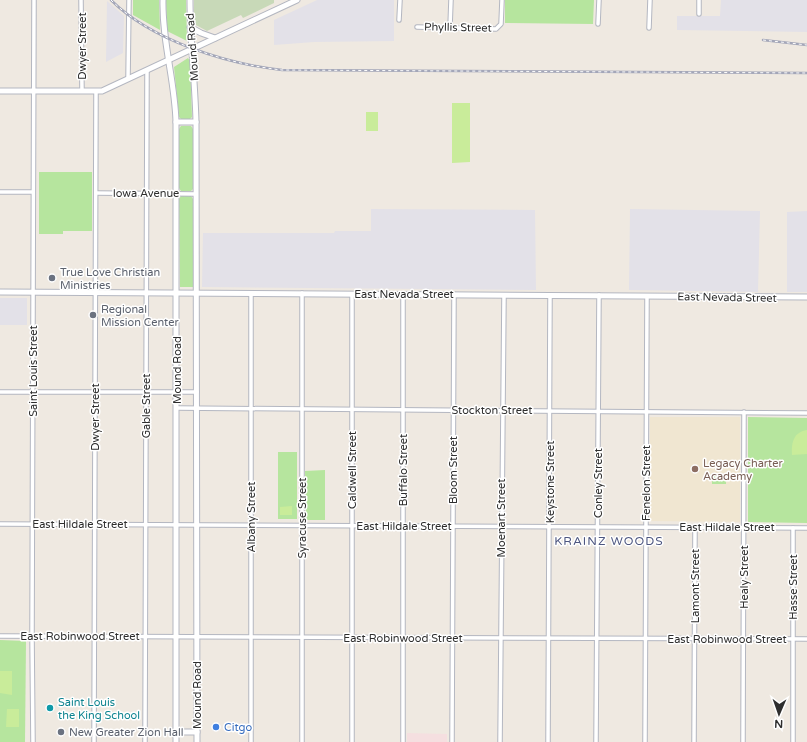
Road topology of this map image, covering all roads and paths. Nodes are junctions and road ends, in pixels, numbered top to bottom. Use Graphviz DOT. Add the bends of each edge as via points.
graph roads {
  1 [pos="34,0"];
  2 [pos="81,0"];
  3 [pos="128,0"];
  4 [pos="163,0"];
  5 [pos="190,0"];
  6 [pos="297,0"];
  7 [pos="400,0"];
  8 [pos="451,0"];
  9 [pos="502,0"];
  10 [pos="599,0"];
  11 [pos="650,0"];
  12 [pos="699,0"];
  13 [pos="698,14"];
  14 [pos="399,20"];
  15 [pos="598,24"];
  16 [pos="190,27"];
  17 [pos="417,27"];
  18 [pos="450,28"];
  19 [pos="649,28"];
  20 [pos="215,38"];
  21 [pos="192,50"];
  22 [pos="168,61"];
  23 [pos="148,70"];
  24 [pos="128,79"];
  25 [pos="0,91"];
  26 [pos="34,91"];
  27 [pos="82,91"];
  28 [pos="96,91"];
  29 [pos="176,122"];
  30 [pos="196,122"];
  31 [pos="0,192"];
  32 [pos="33,192"];
  33 [pos="96,193"];
  34 [pos="147,193"];
  35 [pos="177,194"];
  36 [pos="196,194"];
  37 [pos="0,292"];
  38 [pos="33,292"];
  39 [pos="96,292"];
  40 [pos="147,292"];
  41 [pos="177,292"];
  42 [pos="197,292"];
  43 [pos="251,293"];
  44 [pos="302,293"];
  45 [pos="352,294"];
  46 [pos="403,294"];
  47 [pos="454,294"];
  48 [pos="504,295"];
  49 [pos="550,295"];
  50 [pos="598,295"];
  51 [pos="647,296"];
  52 [pos="807,298"];
  53 [pos="0,392"];
  54 [pos="32,392"];
  55 [pos="95,392"];
  56 [pos="146,392"];
  57 [pos="177,392"];
  58 [pos="197,392"];
  59 [pos="176,408"];
  60 [pos="196,408"];
  61 [pos="251,408"];
  62 [pos="302,409"];
  63 [pos="352,409"];
  64 [pos="403,410"];
  65 [pos="454,410"];
  66 [pos="502,410"];
  67 [pos="550,410"];
  68 [pos="598,411"];
  69 [pos="646,411"];
  70 [pos="744,412"];
  71 [pos="807,413"];
  72 [pos="0,524"];
  73 [pos="32,524"];
  74 [pos="95,524"];
  75 [pos="146,524"];
  76 [pos="176,524"];
  77 [pos="197,524"];
  78 [pos="251,525"];
  79 [pos="302,525"];
  80 [pos="352,525"];
  81 [pos="403,526"];
  82 [pos="453,526"];
  83 [pos="501,526"];
  84 [pos="549,526"];
  85 [pos="598,526"];
  86 [pos="646,527"];
  87 [pos="695,527"];
  88 [pos="743,528"];
  89 [pos="793,528"];
  90 [pos="807,528"];
  91 [pos="0,636"];
  92 [pos="32,636"];
  93 [pos="95,636"];
  94 [pos="146,637"];
  95 [pos="176,637"];
  96 [pos="197,637"];
  97 [pos="251,637"];
  98 [pos="302,637"];
  99 [pos="352,637"];
  100 [pos="403,638"];
  101 [pos="452,638"];
  102 [pos="500,638"];
  103 [pos="549,638"];
  104 [pos="597,638"];
  105 [pos="645,638"];
  106 [pos="694,639"];
  107 [pos="744,639"];
  108 [pos="793,639"];
  109 [pos="807,639"];
  110 [pos="176,732"];
  111 [pos="197,732"];
  112 [pos="33,742"];
  113 [pos="94,742"];
  114 [pos="145,742"];
  115 [pos="176,742"];
  116 [pos="197,742"];
  117 [pos="251,742"];
  118 [pos="302,742"];
  119 [pos="352,742"];
  120 [pos="403,742"];
  121 [pos="452,742"];
  122 [pos="500,742"];
  123 [pos="548,742"];
  124 [pos="596,742"];
  125 [pos="645,742"];
  126 [pos="694,742"];
  127 [pos="743,742"];
  128 [pos="792,742"];
  1 -- 26 [label="street, Saint Louis Street"];
  2 -- 27 [label="street, Dwyer Street"];
  3 -- 24 [label="street"];
  4 -- 22 [label="main road, Mound Road"];
  5 -- 16 [label="main road, Mound Road"];
  6 -- 20 [label="main road"];
  7 -- 14 [label="street"];
  8 -- 18 [label="street"];
  9 -- 18 [label="street, Phyllis Street" via="501,24 496,29"];
  10 -- 15 [label="street"];
  11 -- 19 [label="street"];
  12 -- 13 [label="street"];
  16 -- 20 [label="main road"];
  16 -- 21 [label="main road, Mound Road"];
  17 -- 18 [label="street, Phyllis Street"];
  20 -- 21 [label="main road"];
  21 -- 22 [label="main road"];
  21 -- 30 [label="main road, Mound Road"];
  22 -- 23 [label="main road"];
  22 -- 29 [label="main road, Mound Road" via="175,98"];
  23 -- 24 [label="main road"];
  23 -- 34 [label="street, Gable Street"];
  24 -- 28 [label="main road" via="108,89"];
  25 -- 26 [label="main road"];
  26 -- 27 [label="main road"];
  26 -- 32 [label="street, Saint Louis Street"];
  27 -- 28 [label="main road"];
  28 -- 33 [label="street, Dwyer Street"];
  29 -- 30 [label="main road"];
  29 -- 35 [label="main road, Mound Road"];
  30 -- 36 [label="main road, Mound Road"];
  31 -- 32 [label="street"];
  32 -- 38 [label="street, Saint Louis Street"];
  33 -- 34 [label="street, Iowa Avenue"];
  33 -- 39 [label="street, Dwyer Street"];
  34 -- 35 [label="street, Iowa Avenue"];
  34 -- 40 [label="street, Gable Street"];
  35 -- 36 [label="street, Iowa Avenue"];
  35 -- 41 [label="main road, Mound Road"];
  36 -- 42 [label="main road, Mound Road"];
  37 -- 38 [label="main road, East Nevada Street"];
  38 -- 39 [label="main road, East Nevada Street"];
  38 -- 54 [label="street, Saint Louis Street"];
  39 -- 40 [label="main road, East Nevada Street"];
  39 -- 55 [label="street, Dwyer Street"];
  40 -- 41 [label="main road, East Nevada Street"];
  40 -- 56 [label="street, Gable Street"];
  41 -- 42 [label="main road, East Nevada Street"];
  41 -- 57 [label="main road, Mound Road"];
  42 -- 43 [label="main road, East Nevada Street"];
  42 -- 58 [label="main road, Mound Road"];
  43 -- 44 [label="main road, East Nevada Street"];
  43 -- 61 [label="street, Albany Street"];
  44 -- 45 [label="main road, East Nevada Street"];
  44 -- 62 [label="street, Syracuse Street"];
  45 -- 46 [label="main road, East Nevada Street"];
  45 -- 63 [label="street, Caldwell Street"];
  46 -- 47 [label="main road, East Nevada Street"];
  46 -- 64 [label="street, Buffalo Street"];
  47 -- 48 [label="main road, East Nevada Street"];
  47 -- 65 [label="street, Bloom Street"];
  48 -- 49 [label="main road, East Nevada Street"];
  48 -- 66 [label="street, Moenart Street"];
  49 -- 50 [label="main road, East Nevada Street"];
  49 -- 67 [label="street, Keystone Street"];
  50 -- 51 [label="main road, East Nevada Street"];
  50 -- 68 [label="street, Conley Street"];
  51 -- 52 [label="main road, East Nevada Street"];
  51 -- 69 [label="street, Fenelon Street"];
  53 -- 54 [label="street"];
  54 -- 55 [label="street"];
  54 -- 73 [label="street, Saint Louis Street"];
  55 -- 56 [label="street"];
  55 -- 74 [label="street, Dwyer Street"];
  56 -- 57 [label="street"];
  56 -- 75 [label="street, Gable Street"];
  57 -- 58 [label="street"];
  57 -- 59 [label="main road, Mound Road"];
  58 -- 60 [label="main road, Mound Road"];
  59 -- 60 [label="street, Stockton Street"];
  59 -- 76 [label="main road, Mound Road"];
  60 -- 61 [label="street, Stockton Street"];
  60 -- 77 [label="main road, Mound Road"];
  61 -- 62 [label="street, Stockton Street"];
  61 -- 78 [label="street, Albany Street"];
  62 -- 63 [label="street, Stockton Street"];
  62 -- 79 [label="street, Syracuse Street"];
  63 -- 64 [label="street, Stockton Street"];
  63 -- 80 [label="street, Caldwell Street"];
  64 -- 65 [label="street, Stockton Street"];
  64 -- 81 [label="street, Buffalo Street"];
  65 -- 66 [label="street, Stockton Street"];
  65 -- 82 [label="street, Bloom Street"];
  66 -- 67 [label="street, Stockton Street"];
  66 -- 83 [label="street, Moenart Street"];
  67 -- 68 [label="street, Stockton Street"];
  67 -- 84 [label="street, Keystone Street"];
  68 -- 69 [label="street, Stockton Street"];
  68 -- 85 [label="street, Conley Street"];
  69 -- 70 [label="street, Stockton Street"];
  69 -- 86 [label="street, Fenelon Street"];
  70 -- 71 [label="street, Stockton Street"];
  70 -- 88 [label="street, Healy Street"];
  72 -- 73 [label="street, East Hildale Street"];
  73 -- 74 [label="street, East Hildale Street"];
  73 -- 92 [label="street, Saint Louis Street"];
  74 -- 75 [label="street, East Hildale Street"];
  74 -- 93 [label="street, Dwyer Street"];
  75 -- 76 [label="street, East Hildale Street"];
  75 -- 94 [label="street, Gable Street"];
  76 -- 77 [label="street, East Hildale Street"];
  76 -- 95 [label="main road, Mound Road"];
  77 -- 78 [label="street, East Hildale Street"];
  77 -- 96 [label="main road, Mound Road"];
  78 -- 79 [label="street, East Hildale Street"];
  78 -- 97 [label="street, Albany Street"];
  79 -- 80 [label="street, East Hildale Street"];
  79 -- 98 [label="street, Syracuse Street"];
  80 -- 81 [label="street, East Hildale Street"];
  80 -- 99 [label="street, Caldwell Street"];
  81 -- 82 [label="street, East Hildale Street"];
  81 -- 100 [label="street, Buffalo Street"];
  82 -- 83 [label="street, East Hildale Street"];
  82 -- 101 [label="street, Bloom Street"];
  83 -- 84 [label="street, East Hildale Street"];
  83 -- 102 [label="street, Moenart Street"];
  84 -- 85 [label="street, East Hildale Street"];
  84 -- 103 [label="street, Keystone Street"];
  85 -- 86 [label="street, East Hildale Street"];
  85 -- 104 [label="street, Conley Street"];
  86 -- 87 [label="street, East Hildale Street"];
  86 -- 105 [label="street, Fenelon Street"];
  87 -- 88 [label="street, East Hildale Street"];
  87 -- 106 [label="street, Lamont Street"];
  88 -- 89 [label="street, East Hildale Street"];
  88 -- 107 [label="street, Healy Street"];
  89 -- 90 [label="street, East Hildale Street"];
  89 -- 108 [label="street, Hasse Street"];
  91 -- 92 [label="street, East Robinwood Street"];
  92 -- 93 [label="street, East Robinwood Street"];
  92 -- 112 [label="street, Saint Louis Street"];
  93 -- 94 [label="street, East Robinwood Street"];
  93 -- 113 [label="street, Dwyer Street"];
  94 -- 95 [label="street, East Robinwood Street"];
  94 -- 114 [label="street, Gable Street"];
  95 -- 96 [label="street, East Robinwood Street"];
  95 -- 110 [label="main road, Mound Road"];
  96 -- 97 [label="street, East Robinwood Street"];
  96 -- 111 [label="main road, Mound Road"];
  97 -- 98 [label="street, East Robinwood Street"];
  97 -- 117 [label="street, Albany Street"];
  98 -- 99 [label="street, East Robinwood Street"];
  98 -- 118 [label="street, Syracuse Street"];
  99 -- 100 [label="street, East Robinwood Street"];
  99 -- 119 [label="street, Caldwell Street"];
  100 -- 101 [label="street, East Robinwood Street"];
  100 -- 120 [label="street, Buffalo Street"];
  101 -- 102 [label="street, East Robinwood Street"];
  101 -- 121 [label="street, Bloom Street"];
  102 -- 103 [label="street, East Robinwood Street"];
  102 -- 122 [label="street, Moenart Street"];
  103 -- 104 [label="street, East Robinwood Street"];
  103 -- 123 [label="street, Keystone Street"];
  104 -- 105 [label="street, East Robinwood Street"];
  104 -- 124 [label="street, Conley Street"];
  105 -- 106 [label="street, East Robinwood Street"];
  105 -- 125 [label="street, Fenelon Street"];
  106 -- 107 [label="street, East Robinwood Street"];
  106 -- 126 [label="street, Lamont Street"];
  107 -- 108 [label="street, East Robinwood Street"];
  107 -- 127 [label="street, Healy Street"];
  108 -- 109 [label="street, East Robinwood Street"];
  108 -- 128 [label="street, Hasse Street"];
  110 -- 111 [label="main road"];
  110 -- 115 [label="main road, Mound Road"];
  111 -- 116 [label="main road, Mound Road"];
}
